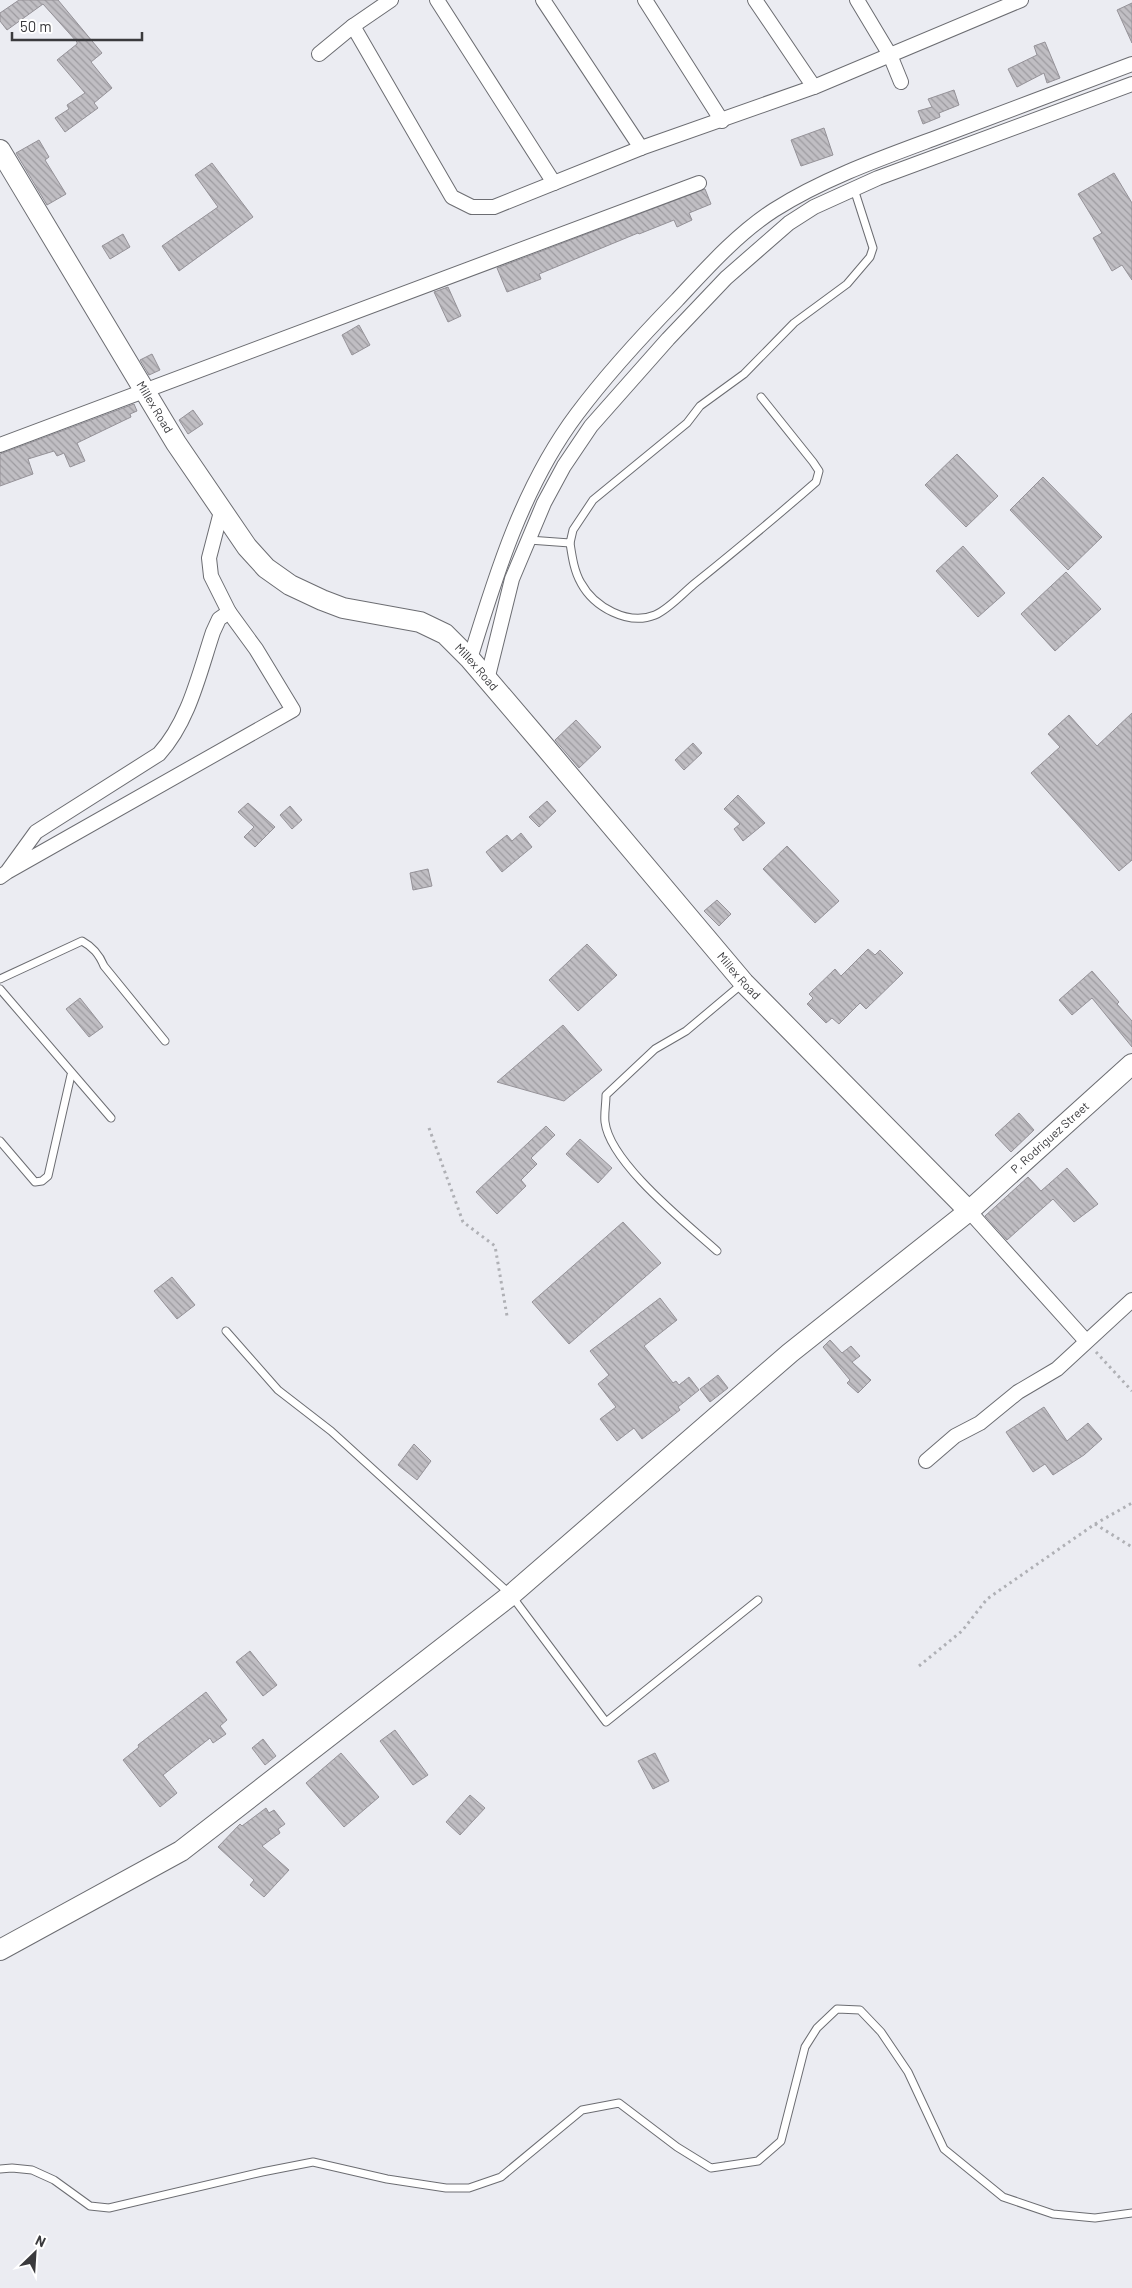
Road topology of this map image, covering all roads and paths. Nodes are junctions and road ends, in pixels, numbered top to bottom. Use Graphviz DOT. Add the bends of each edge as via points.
graph roads {
  1 [pos="391,0"];
  2 [pos="437,0"];
  3 [pos="543,0"];
  4 [pos="645,0"];
  5 [pos="756,0"];
  6 [pos="857,0"];
  7 [pos="1021,0"];
  8 [pos="353,26"];
  9 [pos="319,54"];
  10 [pos="890,55"];
  11 [pos="1132,64"];
  12 [pos="901,82"];
  13 [pos="1132,84"];
  14 [pos="814,87"];
  15 [pos="722,121"];
  16 [pos="641,148"];
  17 [pos="0,150"];
  18 [pos="554,183"];
  19 [pos="699,183"];
  20 [pos="854,189"];
  21 [pos="144,389"];
  22 [pos="761,396"];
  23 [pos="0,444"];
  24 [pos="222,508"];
  25 [pos="529,540"];
  26 [pos="570,543"];
  27 [pos="229,612"];
  28 [pos="470,659"];
  29 [pos="487,680"];
  30 [pos="3,874"];
  31 [pos="0,979"];
  32 [pos="744,982"];
  33 [pos="0,989"];
  34 [pos="165,1042"];
  35 [pos="1132,1064"];
  36 [pos="71,1075"];
  37 [pos="110,1118"];
  38 [pos="429,1128"];
  39 [pos="0,1141"];
  40 [pos="968,1211"];
  41 [pos="716,1251"];
  42 [pos="1132,1300"];
  43 [pos="508,1316"];
  44 [pos="226,1331"];
  45 [pos="1086,1340"];
  46 [pos="1132,1391"];
  47 [pos="926,1461"];
  48 [pos="1132,1503"];
  49 [pos="1095,1524"];
  50 [pos="1132,1547"];
  51 [pos="511,1595"];
  52 [pos="758,1600"];
  53 [pos="919,1666"];
  54 [pos="0,1950"];
  55 [pos="0,2169"];
  56 [pos="1132,2213"];
  1 -- 8 [label="street"];
  2 -- 18 [label="street"];
  3 -- 16 [label="street"];
  4 -- 15 [label="street"];
  5 -- 14 [label="street"];
  6 -- 10 [label="street"];
  7 -- 10 [label="street"];
  8 -- 9 [label="street"];
  8 -- 18 [label="street" via="452,197 472,207 494,207"];
  10 -- 12 [label="street"];
  10 -- 14 [label="street"];
  11 -- 28 [label="street" via="865,165 806,192 773,211 709,266 650,328 577,414 550,457 511,534 495,574"];
  13 -- 20 [label="street"];
  14 -- 15 [label="street"];
  15 -- 16 [label="street"];
  16 -- 18 [label="street"];
  17 -- 21 [label="street, Millex Road"];
  19 -- 21 [label="street"];
  20 -- 25 [label="street" via="814,207 789,223 726,278 668,338 591,426 564,466"];
  20 -- 26 [label="lane" via="873,248 862,269 794,323 744,374 700,406 687,423 593,500 573,530"];
  21 -- 23 [label="street"];
  21 -- 24 [label="street, Millex Road"];
  22 -- 26 [label="lane" via="819,471 816,482 657,614 630,618 615,613 592,598 581,583"];
  24 -- 27 [label="street" via="209,558 211,576"];
  24 -- 28 [label="street, Millex Road" via="247,547 266,568 290,585 343,608 420,622 445,634"];
  25 -- 26 [label="lane"];
  25 -- 29 [label="street" via="512,579"];
  27 -- 30 [label="street" via="220,619 213,632 184,716 172,740 159,754 36,832"];
  27 -- 30 [label="street" via="293,710"];
  28 -- 29 [label="street, Millex Road"];
  29 -- 32 [label="street, Millex Road"];
  31 -- 34 [label="lane" via="82,941 99,954 104,966"];
  32 -- 40 [label="street, Millex Road"];
  32 -- 41 [label="lane" via="686,1031 654,1049 606,1095 605,1122 613,1145 648,1188"];
  33 -- 36 [label="lane"];
  35 -- 40 [label="street, P. Rodriguez Street"];
  36 -- 37 [label="lane"];
  36 -- 39 [label="lane" via="48,1176 42,1182 35,1182"];
  38 -- 43 [label="path" via="463,1222 495,1246"];
  40 -- 45 [label="street"];
  40 -- 51 [label="street, P. Rodriguez Street" via="790,1353"];
  42 -- 45 [label="street"];
  44 -- 51 [label="lane" via="278,1390 331,1431"];
  45 -- 46 [label="path"];
  45 -- 47 [label="street" via="1057,1369 1018,1392 980,1424 956,1436"];
  48 -- 49 [label="path"];
  49 -- 50 [label="path"];
  49 -- 53 [label="path" via="987,1599 962,1630"];
  51 -- 52 [label="lane" via="606,1722"];
  51 -- 54 [label="street, P. Rodriguez Street" via="181,1851"];
  55 -- 56 [label="lane" via="32,2170 54,2180 90,2206 109,2208 313,2162 386,2179 446,2188 470,2188 501,2177 582,2110 619,2103 677,2148 711,2168 758,2161 781,2141 805,2047 817,2028 837,2009 844,2009 860,2010 881,2032 908,2072 944,2149 1003,2198 1053,2214 1096,2218"];
}
